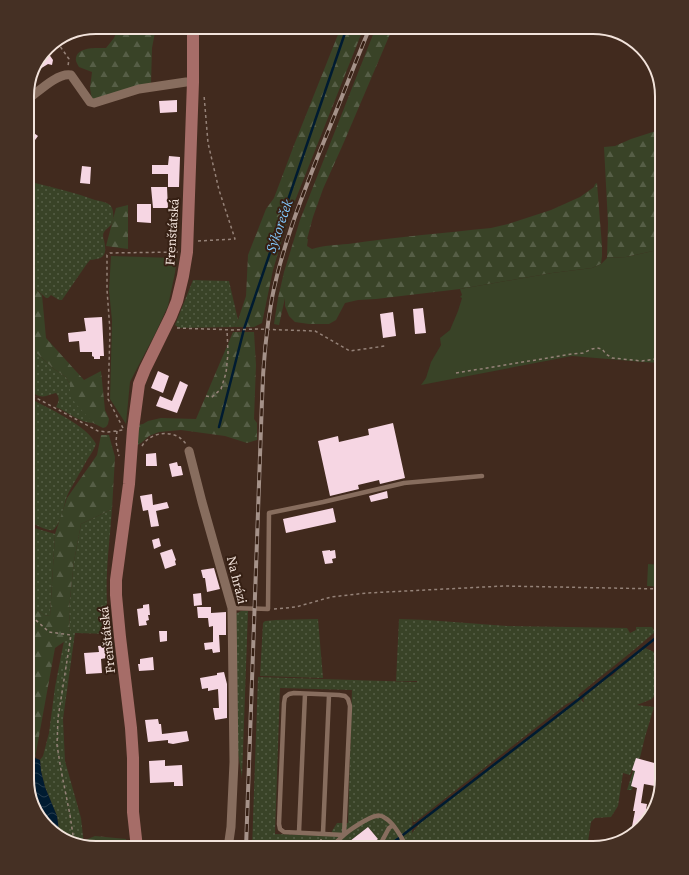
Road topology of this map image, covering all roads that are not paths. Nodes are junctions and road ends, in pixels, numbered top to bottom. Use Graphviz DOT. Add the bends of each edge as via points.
graph roads {
  1 [pos="193,34"];
  2 [pos="193,82"];
  3 [pos="34,95"];
  4 [pos="189,451"];
  5 [pos="482,476"];
  6 [pos="232,608"];
  7 [pos="305,694"];
  8 [pos="329,695"];
  9 [pos="392,826"];
  10 [pos="299,832"];
  11 [pos="344,834"];
  12 [pos="322,835"];
  13 [pos="136,841"];
  14 [pos="229,841"];
  15 [pos="339,841"];
  16 [pos="382,841"];
  17 [pos="404,841"];
  1 -- 2 [label="main road, Frenštátská"];
  2 -- 3 [label="street" via="139,89 94,104 71,75 67,74 56,78"];
  2 -- 13 [label="main road, Frenštátská" via="187,247 183,276 174,308 139,384 129,429 136,448 116,572 116,595 131,728"];
  4 -- 6 [label="street, Na hrázi"];
  5 -- 6 [label="lane" via="404,484 269,513 268,609"];
  6 -- 14 [label="street, Na hrázi" via="234,762"];
  7 -- 8 [label="lane"];
  7 -- 10 [label="lane"];
  7 -- 10 [label="lane" via="289,694 285,697 279,824 284,832"];
  8 -- 11 [label="lane" via="345,696 350,706"];
  8 -- 12 [label="lane"];
  9 -- 11 [label="lane" via="386,818 377,816"];
  9 -- 16 [label="lane"];
  9 -- 17 [label="lane"];
  10 -- 12 [label="lane"];
  11 -- 12 [label="lane"];
  11 -- 15 [label="lane"];
}
